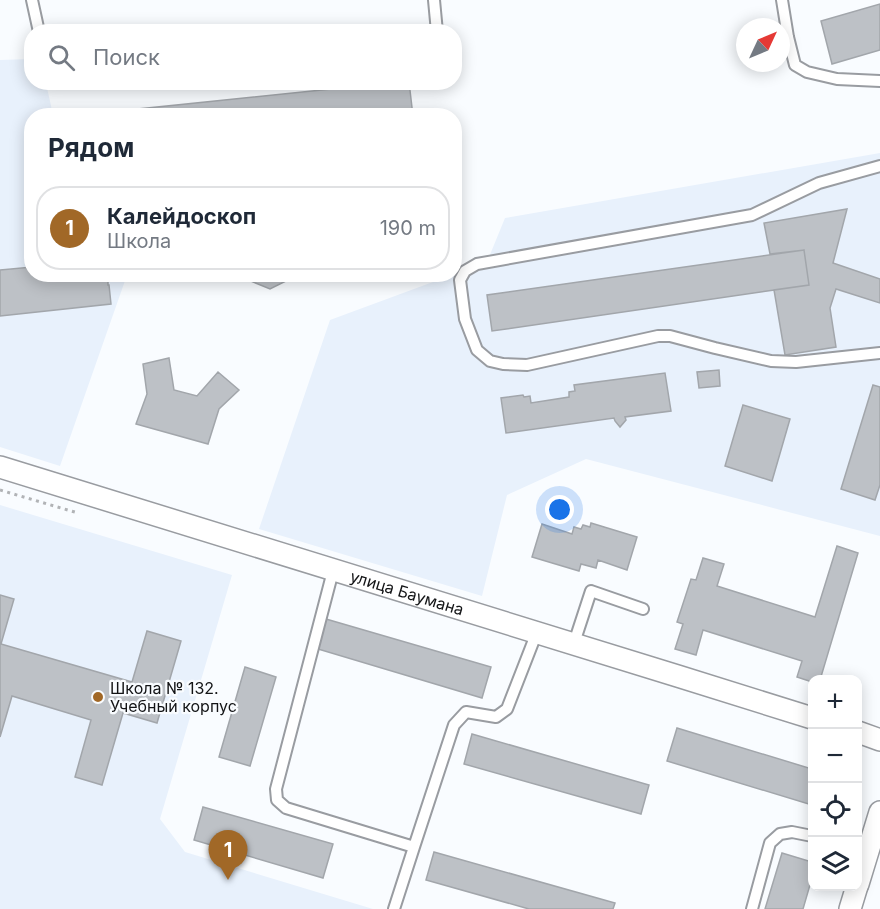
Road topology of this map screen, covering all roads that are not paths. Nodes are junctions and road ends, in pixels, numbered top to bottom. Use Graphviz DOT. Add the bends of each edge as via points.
graph roads {
  1 [pos="32,0"];
  2 [pos="434,0"];
  3 [pos="782,0"];
  4 [pos="37,24"];
  5 [pos="436,24"];
  6 [pos="880,81"];
  7 [pos="880,166"];
  8 [pos="462,276"];
  9 [pos="460,282"];
  10 [pos="880,352"];
  11 [pos="0,467"];
  12 [pos="333,571"];
  13 [pos="643,609"];
  14 [pos="537,632"];
  15 [pos="574,643"];
  16 [pos="808,716"];
  17 [pos="862,733"];
  18 [pos="880,740"];
  19 [pos="880,812"];
  20 [pos="808,835"];
  21 [pos="414,847"];
  22 [pos="863,849"];
  23 [pos="855,891"];
  24 [pos="394,909"];
  25 [pos="752,909"];
  26 [pos="850,909"];
  1 -- 4 [label="lane"];
  2 -- 5 [label="lane"];
  3 -- 6 [label="lane" via="795,64 807,72 837,79"];
  7 -- 8 [label="lane" via="819,183 752,215 477,264"];
  9 -- 10 [label="lane" via="465,319 477,350 490,361 503,364 527,365 658,336 771,361 796,362"];
  11 -- 12 [label="street, улица Баумана"];
  12 -- 14 [label="street, улица Баумана"];
  12 -- 21 [label="lane" via="276,789 277,800 286,808"];
  13 -- 15 [label="lane" via="591,591"];
  14 -- 15 [label="street, улица Баумана"];
  14 -- 21 [label="lane" via="507,709 496,717 466,712 454,725"];
  15 -- 16 [label="street, улица Баумана"];
  17 -- 18 [label="street"];
  19 -- 22 [label="street"];
  20 -- 25 [label="lane" via="780,834 770,843"];
  21 -- 24 [label="lane"];
  23 -- 26 [label="street"];
}
